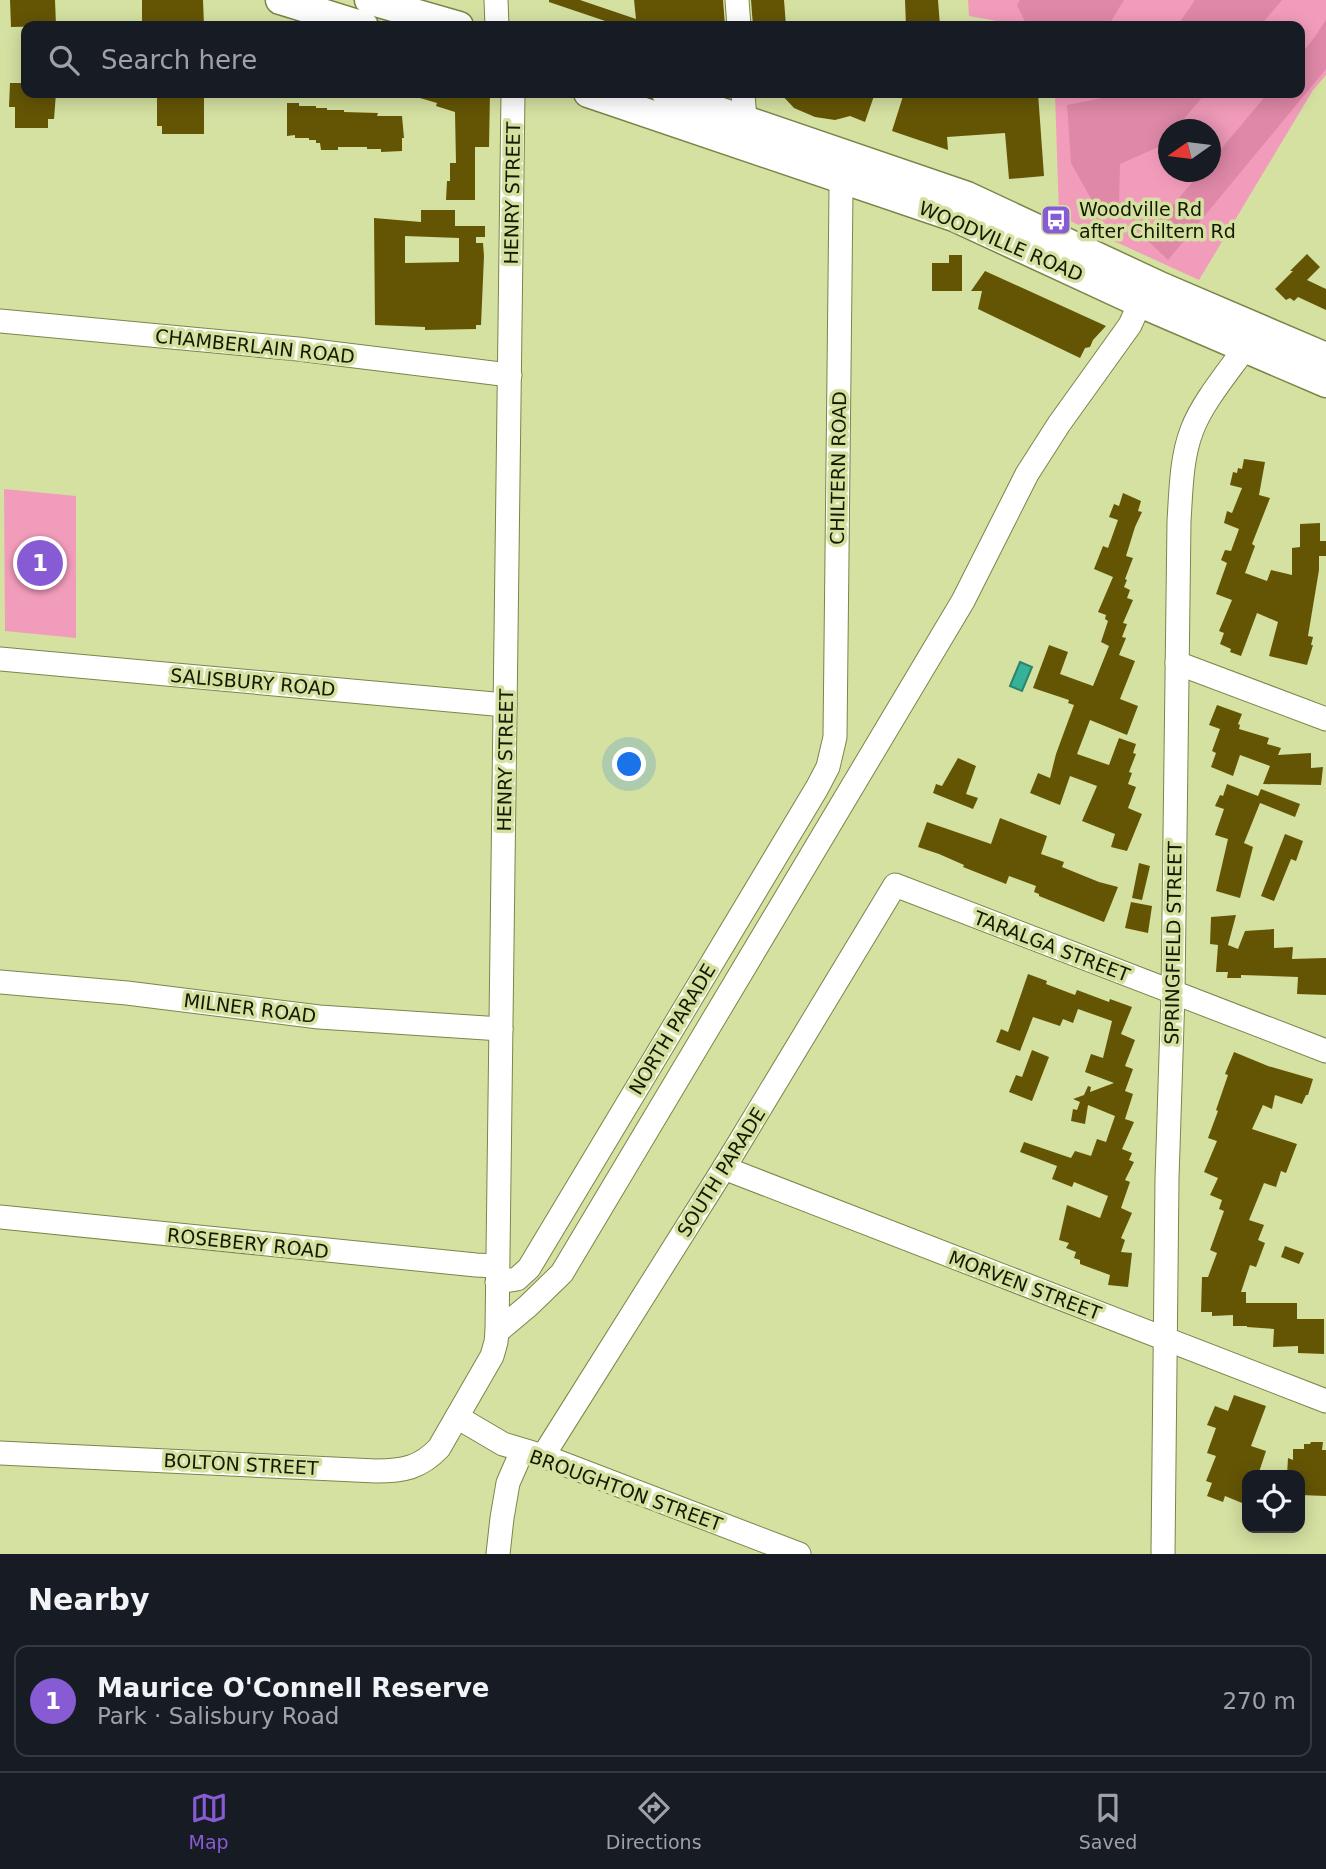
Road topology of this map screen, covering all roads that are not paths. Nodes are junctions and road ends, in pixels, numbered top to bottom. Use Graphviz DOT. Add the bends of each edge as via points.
graph roads {
  1 [pos="280,0"];
  2 [pos="369,0"];
  3 [pos="496,0"];
  4 [pos="737,0"];
  5 [pos="356,16"];
  6 [pos="442,21"];
  7 [pos="498,21"];
  8 [pos="739,21"];
  9 [pos="513,98"];
  10 [pos="603,98"];
  11 [pos="696,98"];
  12 [pos="744,106"];
  13 [pos="840,178"];
  14 [pos="1153,300"];
  15 [pos="0,321"];
  16 [pos="1234,334"];
  17 [pos="1326,358"];
  18 [pos="510,374"];
  19 [pos="1326,383"];
  20 [pos="0,659"];
  21 [pos="1177,663"];
  22 [pos="505,705"];
  23 [pos="1326,719"];
  24 [pos="831,757"];
  25 [pos="895,885"];
  26 [pos="0,982"];
  27 [pos="1173,993"];
  28 [pos="501,1028"];
  29 [pos="1326,1051"];
  30 [pos="724,1168"];
  31 [pos="0,1217"];
  32 [pos="497,1274"];
  33 [pos="497,1332"];
  34 [pos="1166,1340"];
  35 [pos="1326,1401"];
  36 [pos="457,1417"];
  37 [pos="513,1446"];
  38 [pos="0,1453"];
  39 [pos="736,1531"];
  40 [pos="498,1554"];
  41 [pos="736,1554"];
  42 [pos="799,1554"];
  43 [pos="1163,1554"];
  1 -- 5 [label="main road"];
  2 -- 6 [label="main road"];
  3 -- 7 [label="street"];
  4 -- 8 [label="street"];
  9 -- 18 [label="street, HENRY STREET"];
  10 -- 13 [label="main road, WOODVILLE ROAD"];
  11 -- 12 [label="main road, WOODVILLE ROAD"];
  12 -- 14 [label="main road, WOODVILLE ROAD" via="967,196"];
  13 -- 14 [label="main road, WOODVILLE ROAD" via="954,217"];
  13 -- 24 [label="street, CHILTERN ROAD" via="835,737"];
  14 -- 16 [label="main road, WOODVILLE ROAD"];
  14 -- 33 [label="street" via="1130,325 1027,474 962,600 562,1273"];
  15 -- 18 [label="street, CHAMBERLAIN ROAD"];
  16 -- 17 [label="main road, WOODVILLE ROAD"];
  16 -- 19 [label="main road, WOODVILLE ROAD"];
  16 -- 21 [label="street, SPRINGFIELD STREET" via="1186,452 1179,521"];
  18 -- 22 [label="street, HENRY STREET"];
  20 -- 22 [label="street, SALISBURY ROAD"];
  21 -- 23 [label="street"];
  21 -- 27 [label="street, SPRINGFIELD STREET"];
  22 -- 28 [label="street, HENRY STREET"];
  24 -- 32 [label="street, NORTH PARADE" via="817,788 529,1268 517,1279"];
  25 -- 27 [label="street, TARALGA STREET"];
  25 -- 30 [label="street, SOUTH PARADE"];
  26 -- 28 [label="street, MILNER ROAD" via="318,1017"];
  27 -- 29 [label="street, TARALGA STREET"];
  27 -- 34 [label="street, SPRINGFIELD STREET"];
  28 -- 32 [label="street, HENRY STREET"];
  30 -- 34 [label="street, MORVEN STREET"];
  30 -- 37 [label="street, SOUTH PARADE"];
  31 -- 32 [label="street, ROSEBERY ROAD" via="476,1265"];
  32 -- 33 [label="street, HENRY STREET"];
  33 -- 36 [label="street, HENRY STREET" via="492,1356"];
  34 -- 35 [label="street, MORVEN STREET"];
  34 -- 43 [label="street, SPRINGFIELD STREET"];
  36 -- 37 [label="street, BROUGHTON STREET"];
  36 -- 38 [label="street, BOLTON STREET" via="439,1448 426,1460 396,1471"];
  37 -- 39 [label="street, BROUGHTON STREET"];
  37 -- 40 [label="street"];
  39 -- 41 [label="street"];
  39 -- 42 [label="street, BROUGHTON STREET"];
}
